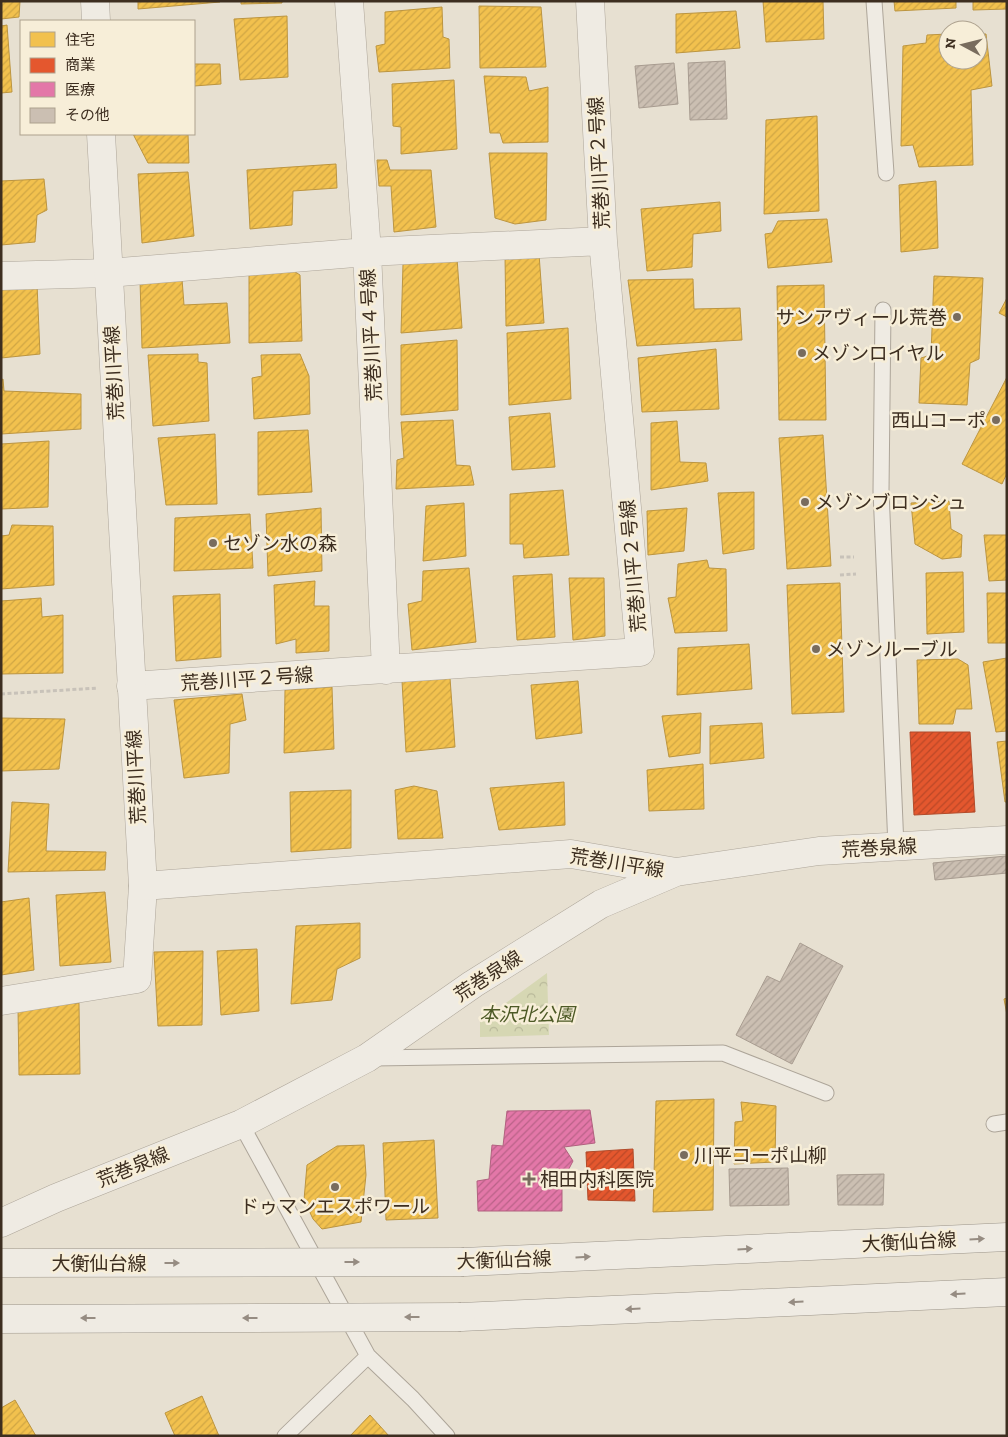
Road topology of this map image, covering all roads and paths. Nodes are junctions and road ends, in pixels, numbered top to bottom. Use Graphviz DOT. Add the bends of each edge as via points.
graph roads {
  1 [pos="95,1"];
  2 [pos="349,1"];
  3 [pos="590,1"];
  4 [pos="874,1"];
  5 [pos="96,20"];
  6 [pos="102,135"];
  7 [pos="886,174"];
  8 [pos="603,241"];
  9 [pos="367,252"];
  10 [pos="108,273"];
  11 [pos="1,276"];
  12 [pos="883,310"];
  13 [pos="386,670"];
  14 [pos="131,686"];
  15 [pos="1,694"];
  16 [pos="1007,840"];
  17 [pos="896,847"];
  18 [pos="676,872"];
  19 [pos="143,886"];
  20 [pos="1,1001"];
  21 [pos="368,1058"];
  22 [pos="826,1093"];
  23 [pos="241,1124"];
  24 [pos="1,1223"];
  25 [pos="1007,1237"];
  26 [pos="1,1263"];
  27 [pos="1007,1292"];
  28 [pos="1,1319"];
  29 [pos="368,1356"];
  30 [pos="285,1436"];
  31 [pos="447,1436"];
  1 -- 5 [label="street"];
  2 -- 9 [label="street, 荒巻川平４号線"];
  3 -- 8 [label="street, 荒巻川平２号線"];
  4 -- 7 [label="lane"];
  6 -- 10 [label="street, 荒巻川平線"];
  8 -- 9 [label="street"];
  8 -- 13 [label="street, 荒巻川平２号線" via="640,652"];
  9 -- 10 [label="street"];
  9 -- 13 [label="street, 荒巻川平４号線"];
  10 -- 11 [label="street"];
  10 -- 14 [label="street, 荒巻川平線"];
  12 -- 17 [label="lane" via="881,491"];
  13 -- 14 [label="street, 荒巻川平２号線"];
  14 -- 15 [label="path"];
  14 -- 19 [label="street, 荒巻川平線"];
  16 -- 17 [label="street, 荒巻泉線"];
  17 -- 18 [label="street, 荒巻泉線" via="819,851"];
  18 -- 19 [label="street, 荒巻川平線" via="570,854"];
  18 -- 21 [label="street, 荒巻泉線" via="600,904 473,984"];
  19 -- 20 [label="street" via="137,979"];
  21 -- 22 [label="lane" via="723,1053"];
  21 -- 23 [label="street, 荒巻泉線"];
  23 -- 24 [label="street, 荒巻泉線"];
  23 -- 29 [label="lane"];
  26 -- 25 [label="street, 大衡仙台線, one-way, bridge" via="464,1262"];
  27 -- 28 [label="street, one-way, bridge" via="461,1317"];
  29 -- 30 [label="lane"];
  29 -- 31 [label="lane"];
}
